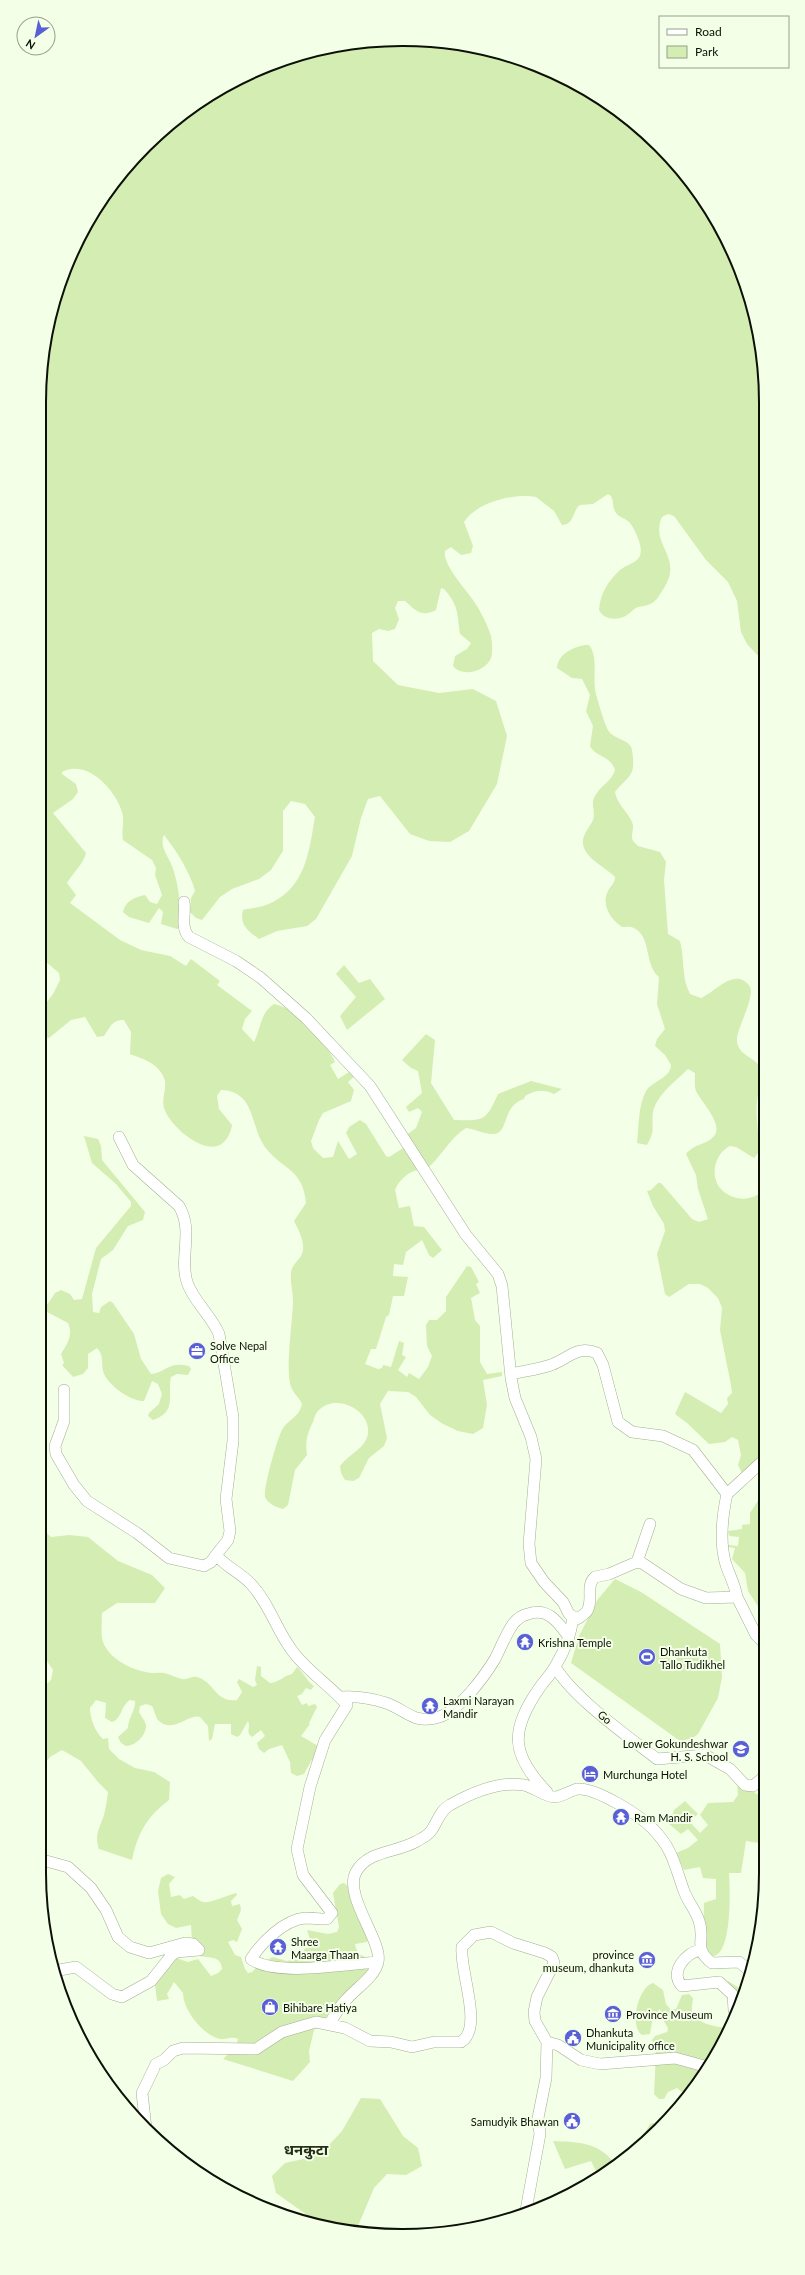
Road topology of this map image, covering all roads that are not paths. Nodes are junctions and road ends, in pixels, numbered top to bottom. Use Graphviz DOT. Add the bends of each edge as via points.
graph roads {
  1 [pos="184,902"];
  2 [pos="119,1137"];
  3 [pos="512,1374"];
  4 [pos="64,1390"];
  5 [pos="759,1465"];
  6 [pos="727,1494"];
  7 [pos="650,1524"];
  8 [pos="216,1555"];
  9 [pos="637,1562"];
  10 [pos="737,1597"];
  11 [pos="571,1615"];
  12 [pos="569,1637"];
  13 [pos="759,1638"];
  14 [pos="556,1667"];
  15 [pos="340,1697"];
  16 [pos="759,1781"];
  17 [pos="550,1796"];
  18 [pos="46,1860"];
  19 [pos="700,1950"];
  20 [pos="378,1962"];
  21 [pos="746,1968"];
  22 [pos="60,1970"];
  23 [pos="733,2005"];
  24 [pos="329,2025"];
  25 [pos="547,2042"];
  26 [pos="702,2065"];
  27 [pos="145,2120"];
  28 [pos="527,2206"];
  1 -- 3 [label="street" via="183,924 189,937 236,960 261,978 306,1018 370,1086 466,1235 498,1274 502,1286"];
  2 -- 8 [label="street" via="133,1165 179,1206 184,1214 186,1280 189,1289 214,1322 219,1334 233,1417 233,1441 226,1499 230,1531 228,1540"];
  3 -- 6 [label="street" via="552,1364 580,1350 597,1353 603,1365 618,1422 632,1432 663,1436 693,1450"];
  3 -- 11 [label="street" via="515,1398 531,1437 536,1460 529,1544 532,1563"];
  4 -- 8 [label="street" via="64,1420 56,1454 74,1485 87,1501 137,1533 169,1558 204,1566"];
  5 -- 6 [label="street"];
  6 -- 10 [label="street" via="722,1517 722,1545"];
  7 -- 9 [label="street"];
  8 -- 15 [label="street" via="252,1585 269,1609 292,1651"];
  9 -- 10 [label="street" via="649,1566 681,1589 706,1598"];
  9 -- 11 [label="street" via="595,1577 589,1587 587,1611 577,1619"];
  10 -- 13 [label="street"];
  11 -- 12 [label="street"];
  12 -- 14 [label="street"];
  12 -- 15 [label="street" via="557,1621 546,1612 523,1616 514,1623 494,1661 464,1701 456,1709 440,1717 423,1720 386,1703 354,1696"];
  14 -- 16 [label="street, Go" via="565,1682 583,1699 657,1758 705,1755 730,1769 745,1785 753,1786"];
  14 -- 17 [label="street" via="525,1709 520,1722 518,1747 527,1767"];
  15 -- 20 [label="street" via="347,1705 325,1740 310,1787 297,1849 303,1875 332,1913 327,1919 305,1918 292,1923 270,1936 251,1959 260,1965 279,1969"];
  17 -- 19 [label="street" via="555,1797 578,1789 593,1792 639,1817 654,1830 670,1850 685,1893 700,1923"];
  17 -- 20 [label="street" via="523,1785 506,1784 476,1793 448,1805 430,1832 416,1842 362,1863 355,1874 357,1900 363,1920 378,1949"];
  18 -- 22 [label="street" via="68,1867 91,1888 106,1910 118,1937 130,1948 148,1953 185,1943 198,1946 199,1950 176,1952 152,1981 122,1997 112,1994 76,1967"];
  19 -- 21 [label="street" via="712,1963 739,1962"];
  19 -- 23 [label="street" via="693,1951 684,1960 676,1972 676,1978 682,1986 719,1982 732,1995"];
  20 -- 24 [label="street" via="369,1978 345,2001"];
  24 -- 25 [label="street" via="345,2028 370,2041 412,2047 434,2042 461,2042 470,2032 471,2018 462,1947 474,1935 491,1932 552,1957 554,1963 537,1997 534,2012 535,2021"];
  24 -- 27 [label="street" via="316,2022 282,2032 256,2049 183,2048 173,2051 156,2064 142,2093"];
  25 -- 26 [label="street" via="558,2045 581,2060 600,2064 675,2058"];
  25 -- 28 [label="street" via="546,2078 538,2118 540,2134"];
}
